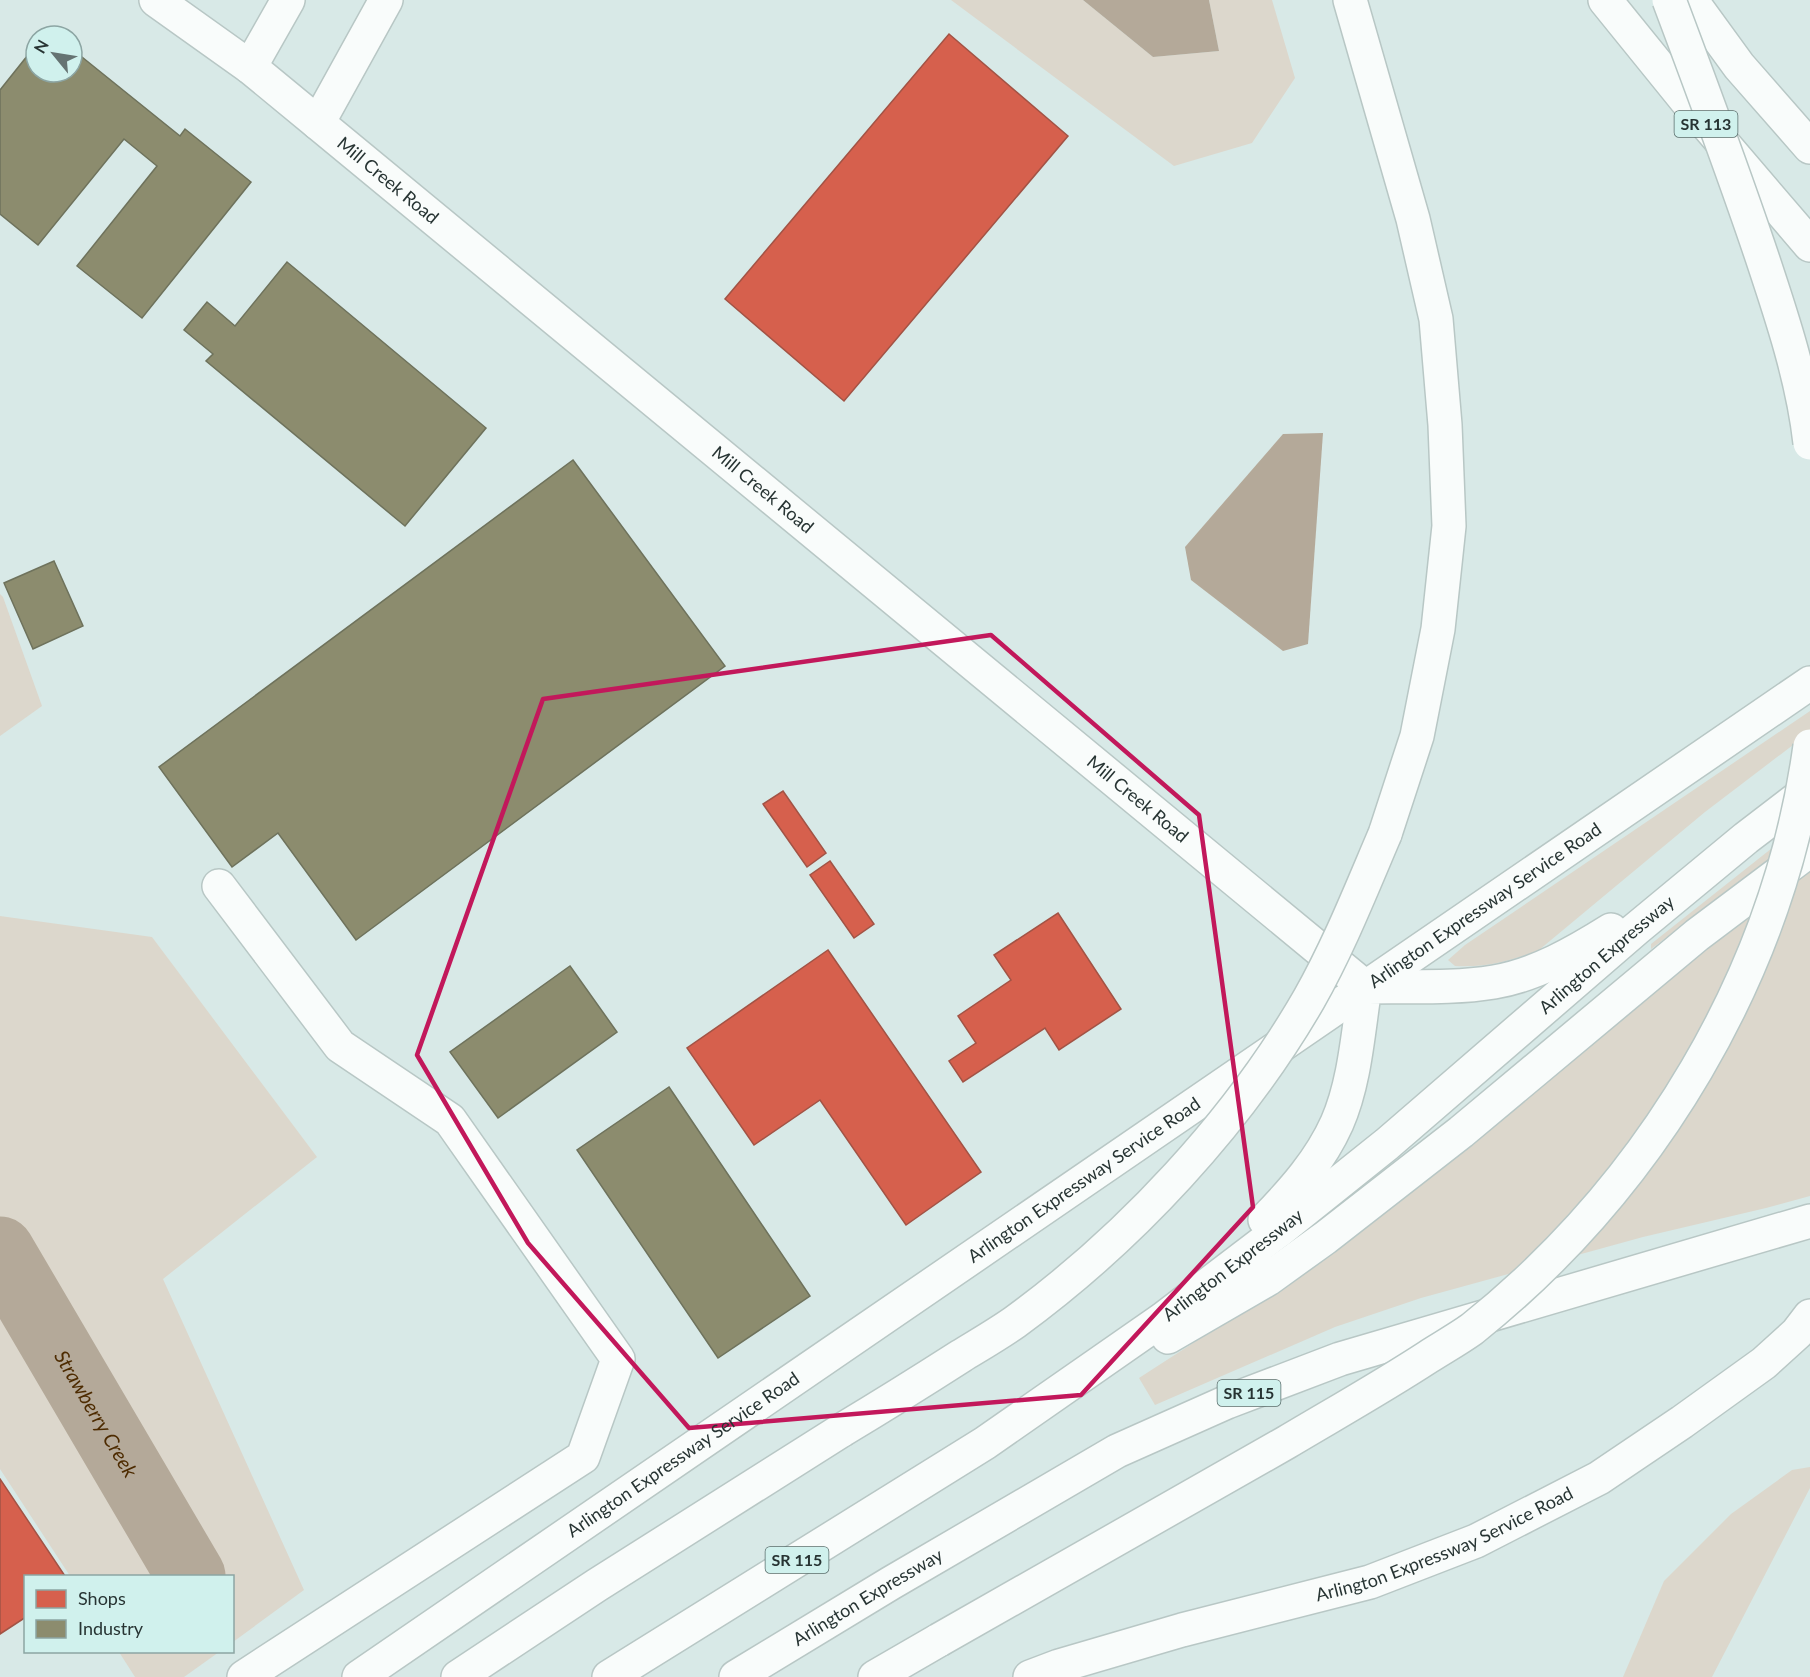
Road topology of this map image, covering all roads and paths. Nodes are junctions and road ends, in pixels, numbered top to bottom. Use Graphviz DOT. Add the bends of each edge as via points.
graph roads {
  1 [pos="156,0"];
  2 [pos="288,0"];
  3 [pos="386,0"];
  4 [pos="1350,0"];
  5 [pos="1605,0"];
  6 [pos="1669,0"];
  7 [pos="1691,0"];
  8 [pos="250,67"];
  9 [pos="318,123"];
  10 [pos="1810,147"];
  11 [pos="1810,245"];
  12 [pos="1810,443"];
  13 [pos="1810,682"];
  14 [pos="1810,746"];
  15 [pos="1810,789"];
  16 [pos="1746,838"];
  17 [pos="1810,850"];
  18 [pos="219,886"];
  19 [pos="1365,987"];
  20 [pos="1810,1221"];
  21 [pos="1163,1319"];
  22 [pos="1806,1329"];
  23 [pos="985,1443"];
  24 [pos="260,1673"];
  25 [pos="360,1677"];
  26 [pos="458,1677"];
  27 [pos="609,1677"];
  28 [pos="736,1677"];
  29 [pos="875,1677"];
  30 [pos="1030,1677"];
  1 -- 8 [label="main road, Mill Creek Road"];
  2 -- 8 [label="main road"];
  3 -- 9 [label="main road"];
  4 -- 26 [label="main road, bridge" via="1413,219 1436,319 1449,526 1438,629 1417,736 1385,834 1340,939 1303,1008 1225,1120 1150,1206 1072,1277 1014,1323"];
  5 -- 11 [label="main road, SR 113"];
  6 -- 12 [label="main road, bridge" via="1769,279 1793,356"];
  7 -- 10 [label="main road" via="1739,66"];
  8 -- 9 [label="main road, Mill Creek Road"];
  9 -- 19 [label="main road, Mill Creek Road"];
  13 -- 19 [label="main road, Arlington Expressway Service Road"];
  14 -- 29 [label="main road, bridge" via="1791,840 1771,907 1744,975 1701,1063 1652,1140 1561,1248 1470,1330 1390,1382"];
  15 -- 16 [label="main road, Arlington Expressway"];
  16 -- 19 [label="main road" via="1596,940 1539,969 1484,984"];
  16 -- 21 [label="main road, Arlington Expressway" via="1387,1144"];
  17 -- 23 [label="main road, SR 115" via="1697,935 1434,1154 1278,1272"];
  18 -- 24 [label="main road" via="340,1046 450,1120 618,1359 583,1457"];
  19 -- 21 [label="main road" via="1346,1095 1338,1121 1319,1155 1293,1191"];
  19 -- 25 [label="main road, Arlington Expressway Service Road"];
  20 -- 28 [label="main road, Arlington Expressway / SR 115" via="1340,1359 1227,1402 1117,1451"];
  21 -- 23 [label="main road, Arlington Expressway"];
  22 -- 30 [label="main road, Arlington Expressway Service Road" via="1683,1422 1599,1478 1476,1541 1370,1582 1182,1630"];
  23 -- 27 [label="main road, Arlington Expressway / SR 115"];
}
